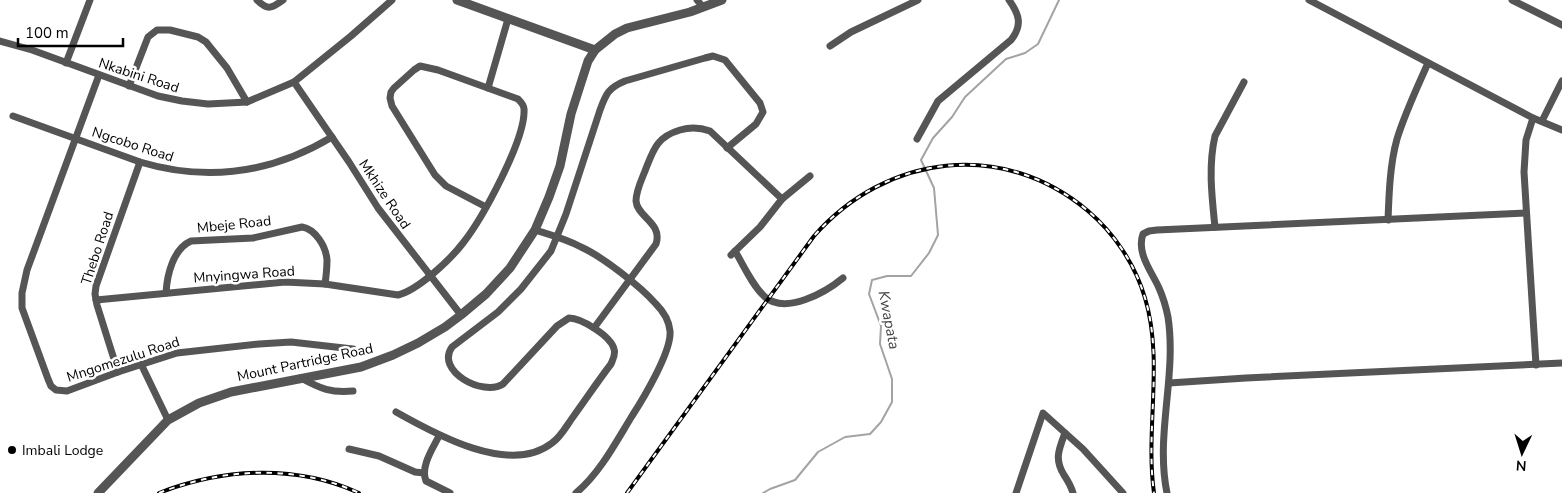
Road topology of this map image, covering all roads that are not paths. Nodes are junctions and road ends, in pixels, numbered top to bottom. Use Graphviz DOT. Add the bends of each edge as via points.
graph roads {
  1 [pos="90,0"];
  2 [pos="257,0"];
  3 [pos="283,0"];
  4 [pos="392,0"];
  5 [pos="458,0"];
  6 [pos="722,0"];
  7 [pos="918,0"];
  8 [pos="1009,0"];
  9 [pos="1309,0"];
  10 [pos="1512,0"];
  11 [pos="700,4"];
  12 [pos="508,19"];
  13 [pos="1562,25"];
  14 [pos="0,41"];
  15 [pos="830,46"];
  16 [pos="595,50"];
  17 [pos="66,63"];
  18 [pos="1428,63"];
  19 [pos="99,75"];
  20 [pos="1562,81"];
  21 [pos="294,82"];
  22 [pos="1244,82"];
  23 [pos="129,86"];
  24 [pos="488,88"];
  25 [pos="247,102"];
  26 [pos="13,116"];
  27 [pos="1533,118"];
  28 [pos="1542,121"];
  29 [pos="1562,130"];
  30 [pos="332,137"];
  31 [pos="76,139"];
  32 [pos="917,139"];
  33 [pos="727,148"];
  34 [pos="140,162"];
  35 [pos="810,176"];
  36 [pos="782,199"];
  37 [pos="486,207"];
  38 [pos="1526,212"];
  39 [pos="1388,220"];
  40 [pos="1215,227"];
  41 [pos="535,230"];
  42 [pos="557,237"];
  43 [pos="429,275"];
  44 [pos="843,278"];
  45 [pos="629,280"];
  46 [pos="324,284"];
  47 [pos="166,293"];
  48 [pos="96,300"];
  49 [pos="461,315"];
  50 [pos="594,328"];
  51 [pos="353,349"];
  52 [pos="1562,363"];
  53 [pos="141,364"];
  54 [pos="1536,365"];
  55 [pos="118,372"];
  56 [pos="301,378"];
  57 [pos="1169,383"];
  58 [pos="353,391"];
  59 [pos="396,412"];
  60 [pos="168,420"];
  61 [pos="1066,433"];
  62 [pos="439,436"];
  63 [pos="349,449"];
  64 [pos="424,473"];
  65 [pos="98,493"];
  66 [pos="450,493"];
  67 [pos="576,493"];
  68 [pos="1016,493"];
  69 [pos="1073,493"];
  70 [pos="1123,493"];
  71 [pos="1167,493"];
  1 -- 17 [label="street"];
  2 -- 3 [label="street" via="270,8"];
  4 -- 21 [label="street, Nkabini Road"];
  5 -- 12 [label="street"];
  6 -- 11 [label="street, Mount Partridge Road"];
  7 -- 15 [label="street" via="851,32"];
  8 -- 32 [label="street" via="1018,17 1018,32 938,101"];
  9 -- 18 [label="street"];
  10 -- 13 [label="street"];
  11 -- 16 [label="street, Mount Partridge Road" via="690,12 627,28"];
  12 -- 16 [label="street"];
  12 -- 24 [label="street"];
  14 -- 17 [label="street, Nkabini Road"];
  16 -- 41 [label="street, Mount Partridge Road" via="588,61 571,114 560,166"];
  17 -- 19 [label="street, Nkabini Road"];
  18 -- 27 [label="street"];
  18 -- 39 [label="street" via="1397,140"];
  19 -- 23 [label="street, Nkabini Road"];
  19 -- 31 [label="street, Mngomezulu Road"];
  20 -- 28 [label="street"];
  21 -- 25 [label="street, Nkabini Road"];
  21 -- 30 [label="street, Mkhize Road"];
  22 -- 40 [label="street" via="1213,145"];
  23 -- 25 [label="street, Nkabini Road" via="182,102"];
  23 -- 25 [label="street" via="148,37 157,30 170,30 206,42 227,68"];
  24 -- 37 [label="street, Mnyingwa Road" via="518,100 524,106 522,124 509,161"];
  24 -- 37 [label="street" via="420,66 394,88 390,98 396,114 435,175 446,186"];
  26 -- 31 [label="street, Ngcobo Road"];
  27 -- 28 [label="street"];
  27 -- 38 [label="street" via="1525,153"];
  28 -- 29 [label="street"];
  30 -- 34 [label="street, Ngcobo Road" via="295,157 253,169 195,173"];
  30 -- 43 [label="street, Mkhize Road" via="378,208"];
  31 -- 34 [label="street, Ngcobo Road"];
  31 -- 55 [label="street, Mngomezulu Road" via="27,270 22,308 48,379 56,390 67,391"];
  33 -- 36 [label="street"];
  33 -- 42 [label="street" via="756,124 763,112 760,103 725,60 713,56 615,85 606,94"];
  33 -- 45 [label="street" via="710,131 695,128 666,135 656,144 636,202 655,229 658,240"];
  34 -- 48 [label="street, Thebo Road" via="98,276"];
  35 -- 36 [label="street"];
  36 -- 44 [label="street" via="760,227 733,253 764,296 776,304 794,303 833,286"];
  37 -- 43 [label="street, Mnyingwa Road" via="453,255"];
  38 -- 39 [label="street"];
  38 -- 54 [label="street"];
  39 -- 40 [label="street"];
  40 -- 57 [label="street" via="1143,234 1144,255 1168,317"];
  41 -- 42 [label="street"];
  41 -- 49 [label="street, Mount Partridge Road" via="510,268"];
  42 -- 45 [label="street" via="590,251"];
  42 -- 50 [label="street" via="551,251 521,289 498,312 452,347 448,355 450,365 462,378 477,386 498,387 565,320 574,318"];
  43 -- 46 [label="street, Mnyingwa Road" via="414,288 398,295"];
  43 -- 49 [label="street, Mkhize Road"];
  45 -- 50 [label="street"];
  45 -- 67 [label="street" via="663,313 670,331 668,344 638,407 591,478"];
  46 -- 47 [label="street, Mnyingwa Road" via="286,282"];
  46 -- 47 [label="street, Mbeje Road" via="326,252 313,233 302,227 254,238 186,243 168,276"];
  47 -- 48 [label="street, Mnyingwa Road"];
  48 -- 55 [label="street, Thebo Road"];
  49 -- 56 [label="street, Mount Partridge Road" via="393,355 361,367"];
  50 -- 62 [label="street" via="612,343 614,358 552,444 536,452 512,455 488,452"];
  51 -- 53 [label="street, Mngomezulu Road" via="280,342 177,354"];
  52 -- 54 [label="street"];
  53 -- 55 [label="street, Mngomezulu Road"];
  53 -- 60 [label="street"];
  54 -- 57 [label="street"];
  56 -- 58 [label="street" via="326,390"];
  56 -- 60 [label="street, Mount Partridge Road" via="231,392"];
  57 -- 71 [label="street" via="1163,455"];
  59 -- 62 [label="street"];
  60 -- 65 [label="street, Mount Partridge Road"];
  61 -- 68 [label="street" via="1043,413"];
  61 -- 69 [label="street" via="1060,446 1058,464"];
  61 -- 70 [label="street"];
  62 -- 64 [label="street"];
  63 -- 64 [label="street"];
  64 -- 66 [label="street" via="426,481"];
}
